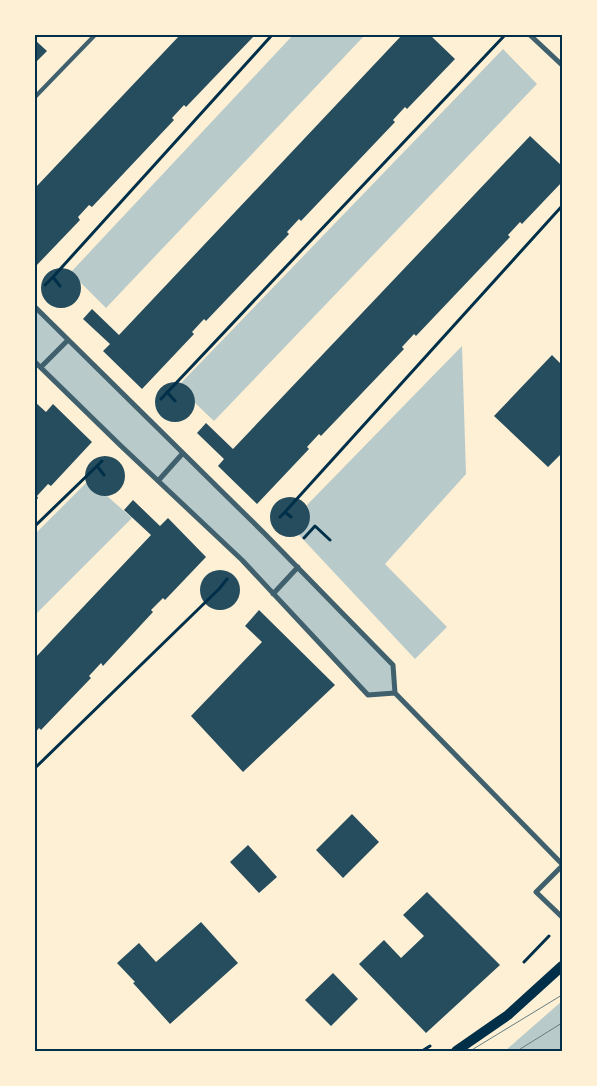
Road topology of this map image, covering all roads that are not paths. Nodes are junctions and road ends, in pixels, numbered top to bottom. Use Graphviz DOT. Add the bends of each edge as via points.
graph roads {
  1 [pos="95,35"];
  2 [pos="530,35"];
  3 [pos="562,65"];
  4 [pos="35,97"];
  5 [pos="35,307"];
  6 [pos="68,340"];
  7 [pos="35,362"];
  8 [pos="41,367"];
  9 [pos="183,453"];
  10 [pos="158,481"];
  11 [pos="298,567"];
  12 [pos="273,594"];
  13 [pos="394,693"];
  14 [pos="562,865"];
  15 [pos="562,917"];
  16 [pos="562,966"];
  17 [pos="456,1051"];
  1 -- 4 [label="lane"];
  2 -- 3 [label="street"];
  5 -- 6 [label="street"];
  6 -- 8 [label="street"];
  6 -- 9 [label="street"];
  7 -- 8 [label="street"];
  8 -- 10 [label="street"];
  9 -- 10 [label="street"];
  9 -- 11 [label="street"];
  10 -- 12 [label="street" via="242,560"];
  11 -- 12 [label="street"];
  11 -- 13 [label="street" via="393,664"];
  12 -- 13 [label="street" via="368,695"];
  13 -- 14 [label="street"];
  14 -- 15 [label="street" via="536,892"];
  16 -- 17 [label="main road" via="508,1015"];
}
